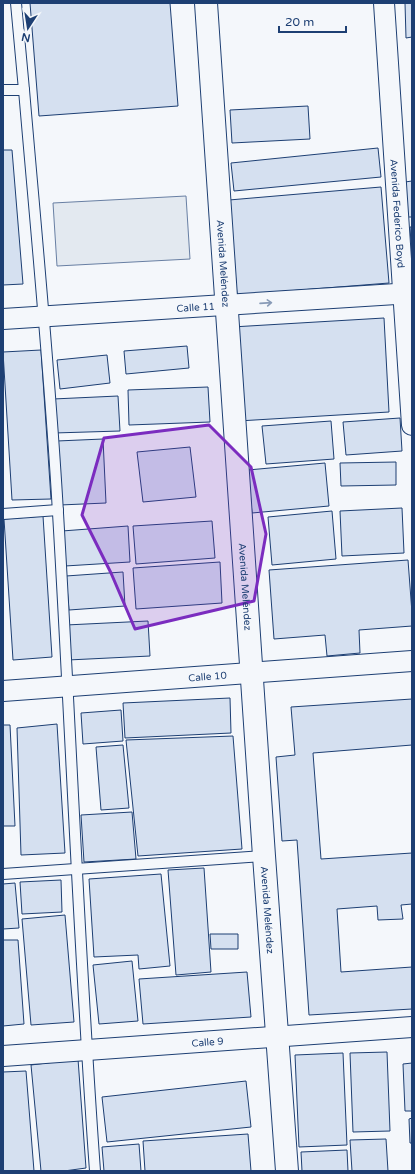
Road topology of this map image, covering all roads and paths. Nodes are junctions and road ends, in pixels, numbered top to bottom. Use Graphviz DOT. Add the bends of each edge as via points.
graph roads {
  1 [pos="16,3"];
  2 [pos="206,3"];
  3 [pos="384,3"];
  4 [pos="3,90"];
  5 [pos="24,90"];
  6 [pos="408,293"];
  7 [pos="227,306"];
  8 [pos="44,316"];
  9 [pos="3,319"];
  10 [pos="412,425"];
  11 [pos="58,510"];
  12 [pos="3,514"];
  13 [pos="412,661"];
  14 [pos="252,672"];
  15 [pos="67,687"];
  16 [pos="3,691"];
  17 [pos="264,856"];
  18 [pos="76,869"];
  19 [pos="3,874"];
  20 [pos="412,1028"];
  21 [pos="277,1037"];
  22 [pos="86,1050"];
  23 [pos="3,1056"];
  24 [pos="94,1171"];
  25 [pos="287,1171"];
  1 -- 5 [label="lane"];
  2 -- 7 [label="street, Avenida Meléndez"];
  3 -- 6 [label="street, Avenida Federico Boyd"];
  4 -- 5 [label="lane"];
  5 -- 8 [label="lane"];
  7 -- 6 [label="street, Calle 11, one-way"];
  6 -- 10 [label="street, Avenida Federico Boyd"];
  7 -- 8 [label="street, Calle 11"];
  7 -- 14 [label="street, Avenida Meléndez"];
  8 -- 9 [label="street, Calle 11"];
  8 -- 11 [label="lane"];
  11 -- 12 [label="lane"];
  11 -- 15 [label="lane"];
  13 -- 14 [label="street, Calle 10"];
  14 -- 15 [label="street, Calle 10"];
  14 -- 17 [label="street, Avenida Meléndez"];
  15 -- 16 [label="street, Calle 10"];
  15 -- 18 [label="lane"];
  17 -- 18 [label="lane"];
  17 -- 21 [label="street, Avenida Meléndez"];
  18 -- 19 [label="lane"];
  18 -- 22 [label="lane"];
  20 -- 21 [label="street, Calle 9"];
  21 -- 22 [label="street, Calle 9"];
  21 -- 25 [label="street, Avenida Meléndez"];
  22 -- 23 [label="street, Calle 9"];
  22 -- 24 [label="lane"];
}
